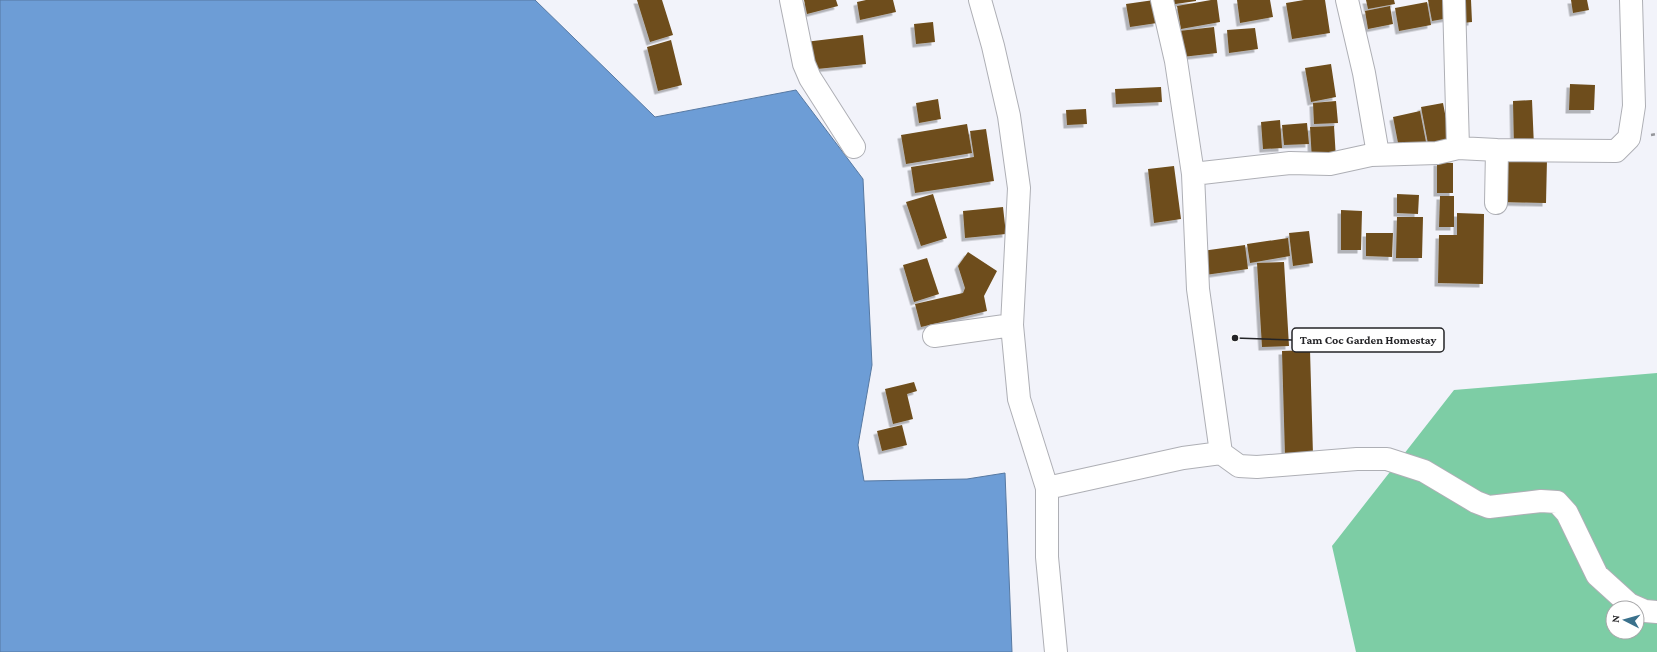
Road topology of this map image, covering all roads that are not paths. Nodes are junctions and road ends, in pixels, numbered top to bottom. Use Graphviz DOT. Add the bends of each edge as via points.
graph roads {
  1 [pos="790,0"];
  2 [pos="980,0"];
  3 [pos="1162,0"];
  4 [pos="1347,0"];
  5 [pos="1454,0"];
  6 [pos="1631,0"];
  7 [pos="854,147"];
  8 [pos="1458,148"];
  9 [pos="1497,150"];
  10 [pos="1378,154"];
  11 [pos="1193,174"];
  12 [pos="1496,202"];
  13 [pos="1012,325"];
  14 [pos="934,336"];
  15 [pos="1221,453"];
  16 [pos="1047,488"];
  17 [pos="1657,612"];
  18 [pos="1056,652"];
  1 -- 7 [label="street" via="804,64 810,78"];
  2 -- 13 [label="street" via="1009,116 1019,188"];
  3 -- 11 [label="street" via="1176,61"];
  4 -- 10 [label="street" via="1364,73"];
  5 -- 8 [label="street"];
  6 -- 9 [label="street" via="1634,106 1629,138 1616,151"];
  8 -- 9 [label="street"];
  8 -- 10 [label="street" via="1437,153"];
  9 -- 12 [label="street"];
  10 -- 11 [label="street" via="1330,164 1290,163"];
  11 -- 15 [label="street" via="1198,289"];
  13 -- 14 [label="street"];
  13 -- 16 [label="street" via="1019,399"];
  15 -- 16 [label="street" via="1183,458"];
  15 -- 17 [label="street" via="1239,466 1257,467 1387,459 1424,471 1489,507 1541,501 1556,502 1567,512 1597,575 1629,604 1645,611"];
  16 -- 18 [label="street" via="1047,557"];
}
